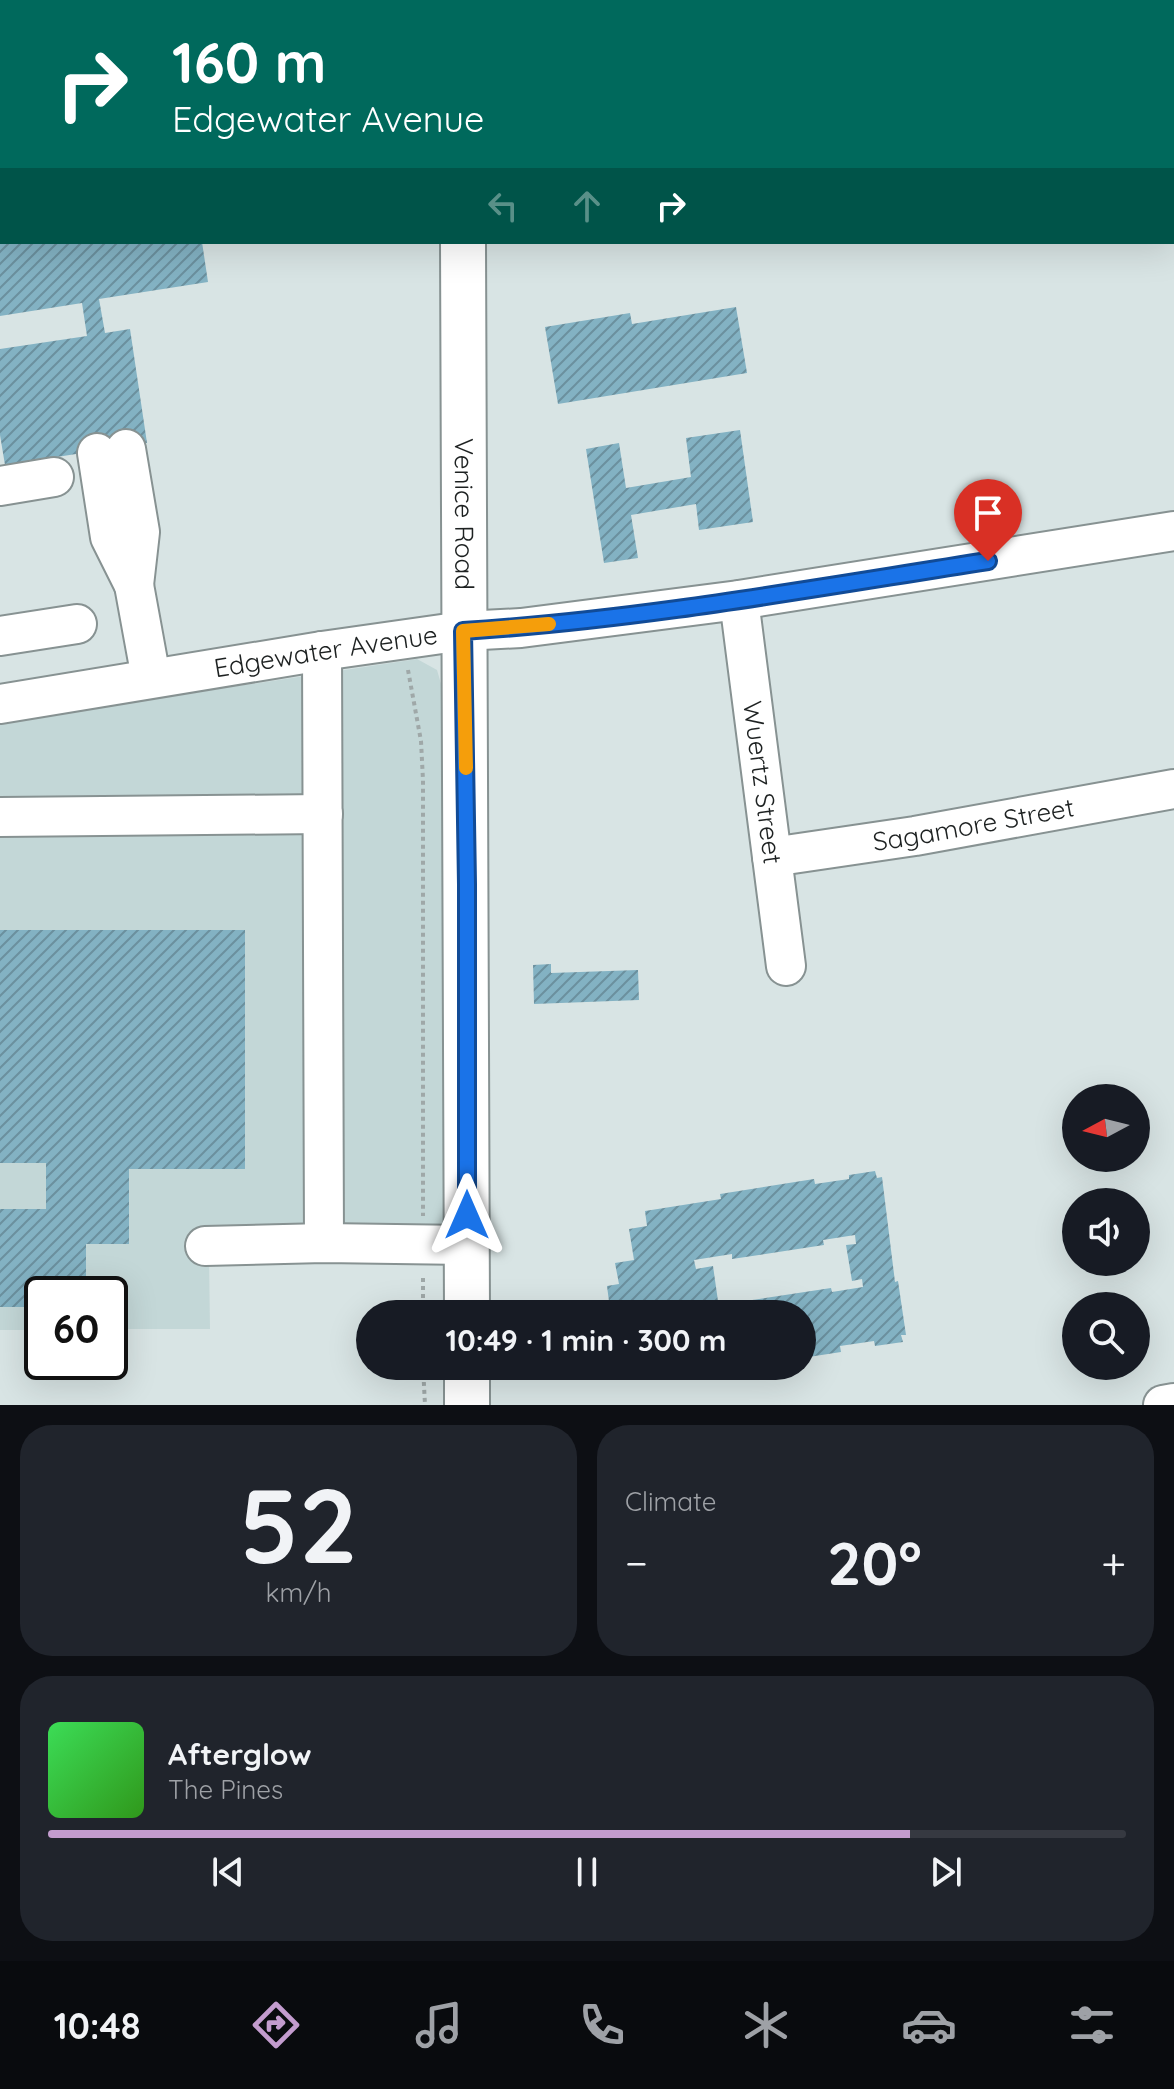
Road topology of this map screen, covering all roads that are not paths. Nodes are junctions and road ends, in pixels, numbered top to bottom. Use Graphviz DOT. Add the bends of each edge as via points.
graph roads {
  1 [pos="467,246"];
  2 [pos="111,451"];
  3 [pos="54,477"];
  4 [pos="0,486"];
  5 [pos="1174,531"];
  6 [pos="739,600"];
  7 [pos="77,624"];
  8 [pos="463,631"];
  9 [pos="0,636"];
  10 [pos="322,651"];
  11 [pos="151,678"];
  12 [pos="0,704"];
  13 [pos="1174,789"];
  14 [pos="323,814"];
  15 [pos="0,817"];
  16 [pos="772,857"];
  17 [pos="786,966"];
  18 [pos="324,1243"];
  19 [pos="467,1245"];
  20 [pos="205,1246"];
  21 [pos="467,1300"];
  22 [pos="467,1380"];
  23 [pos="1174,1403"];
  24 [pos="467,1405"];
  25 [pos="1163,1405"];
  1 -- 8 [label="main road, Venice Road"];
  2 -- 11 [label="street" via="110,537 134,585"];
  3 -- 4 [label="street"];
  5 -- 6 [label="street, Edgewater Avenue"];
  6 -- 8 [label="street, Edgewater Avenue"];
  6 -- 16 [label="street, Wuertz Street"];
  7 -- 9 [label="street"];
  8 -- 10 [label="street, Edgewater Avenue"];
  8 -- 19 [label="main road, Venice Road"];
  10 -- 11 [label="street, Edgewater Avenue"];
  10 -- 14 [label="street"];
  11 -- 12 [label="street, Edgewater Avenue"];
  13 -- 16 [label="street, Sagamore Street"];
  14 -- 15 [label="street"];
  14 -- 18 [label="street"];
  16 -- 17 [label="street, Wuertz Street"];
  18 -- 19 [label="street"];
  18 -- 20 [label="street"];
  19 -- 21 [label="main road, Venice Road"];
  22 -- 24 [label="main road"];
  23 -- 25 [label="street"];
}
